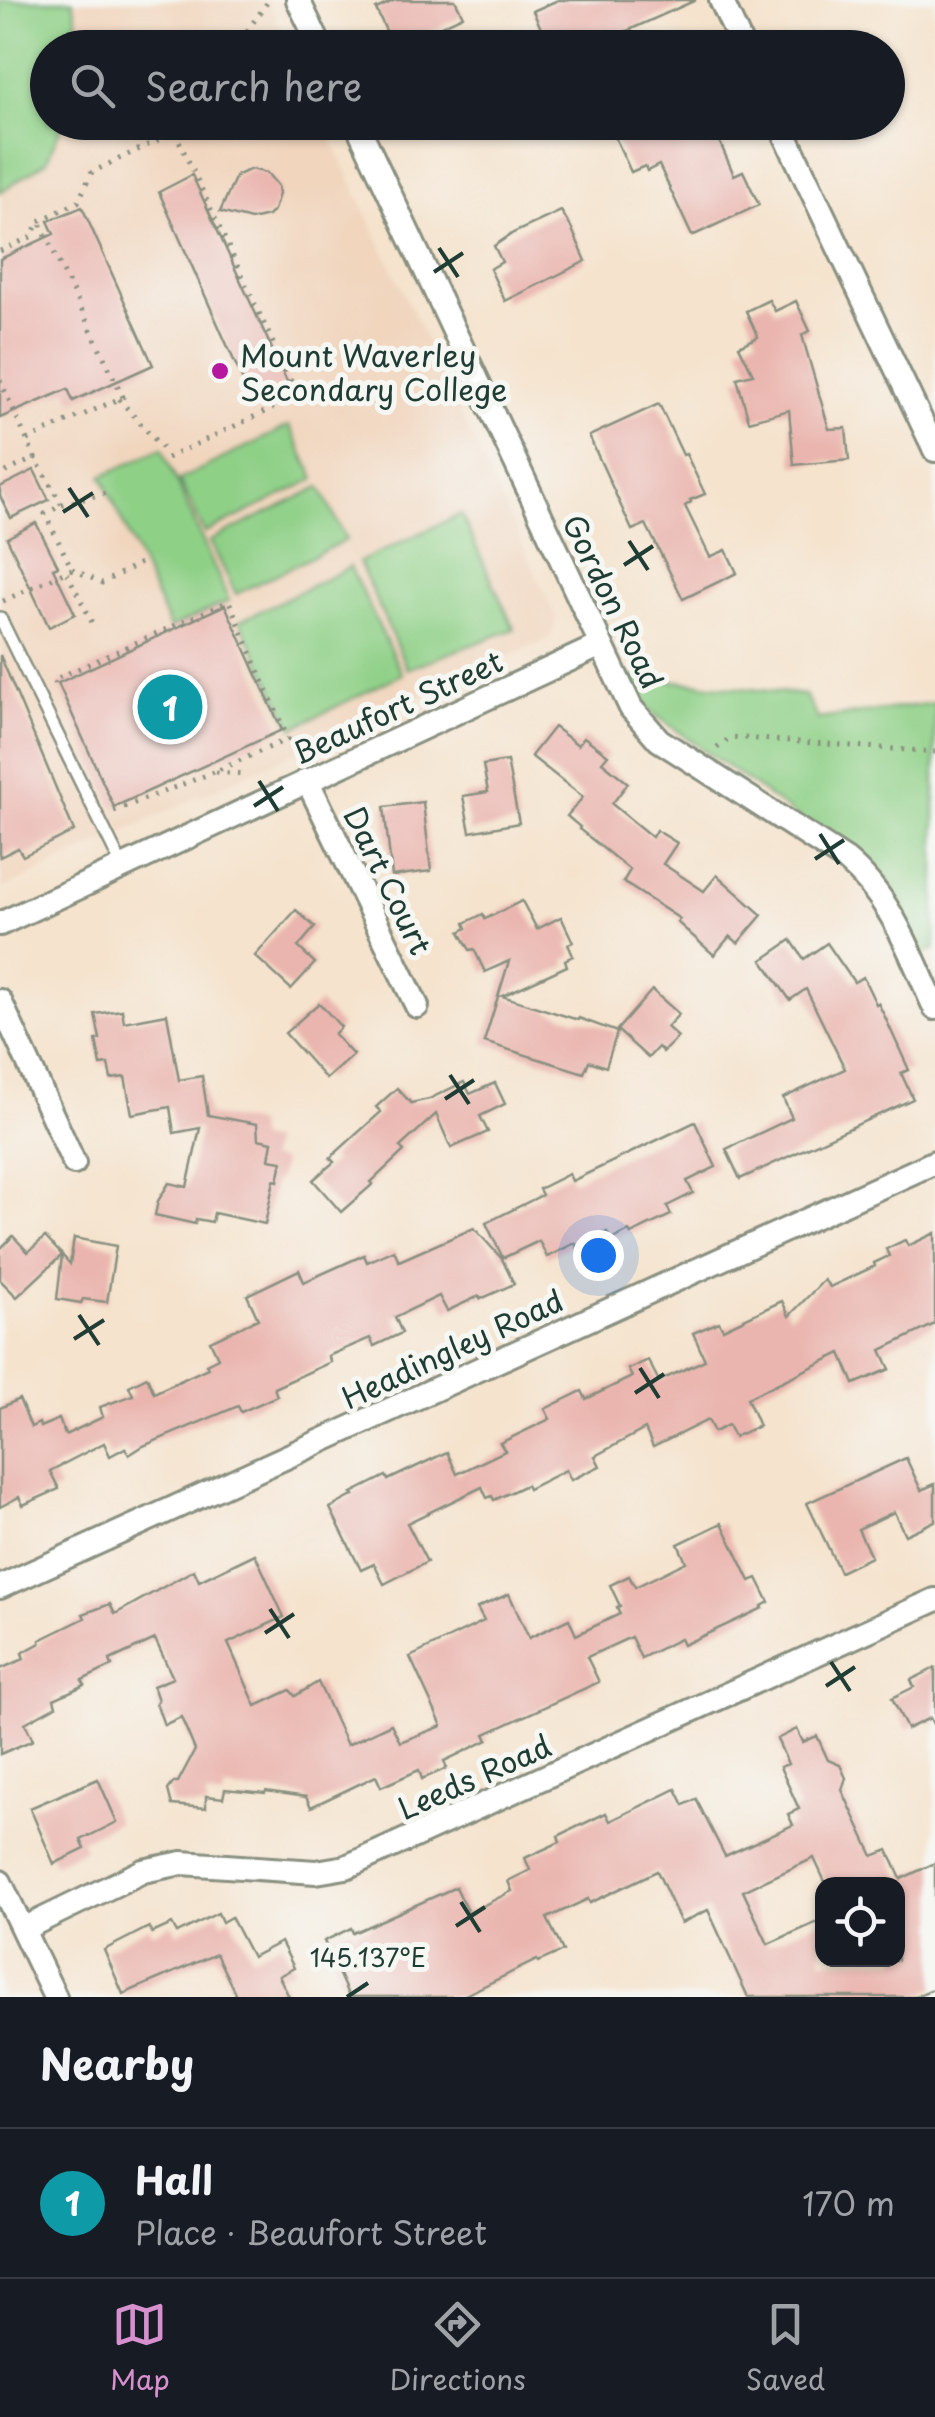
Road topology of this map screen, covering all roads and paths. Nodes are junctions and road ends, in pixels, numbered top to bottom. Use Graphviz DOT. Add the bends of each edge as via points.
graph roads {
  1 [pos="269,0"];
  2 [pos="298,0"];
  3 [pos="721,0"];
  4 [pos="248,30"];
  5 [pos="312,30"];
  6 [pos="735,30"];
  7 [pos="158,140"];
  8 [pos="179,140"];
  9 [pos="364,140"];
  10 [pos="788,140"];
  11 [pos="39,221"];
  12 [pos="0,251"];
  13 [pos="0,380"];
  14 [pos="119,399"];
  15 [pos="27,440"];
  16 [pos="162,448"];
  17 [pos="935,450"];
  18 [pos="35,458"];
  19 [pos="167,458"];
  20 [pos="0,476"];
  21 [pos="109,492"];
  22 [pos="62,506"];
  23 [pos="140,563"];
  24 [pos="69,570"];
  25 [pos="8,599"];
  26 [pos="0,618"];
  27 [pos="93,624"];
  28 [pos="601,645"];
  29 [pos="60,697"];
  30 [pos="935,752"];
  31 [pos="696,764"];
  32 [pos="214,772"];
  33 [pos="247,774"];
  34 [pos="307,780"];
  35 [pos="112,812"];
  36 [pos="122,866"];
  37 [pos="0,924"];
  38 [pos="0,1001"];
  39 [pos="417,1006"];
  40 [pos="935,1008"];
  41 [pos="933,1162"];
  42 [pos="74,1163"];
  43 [pos="0,1587"];
  44 [pos="935,1600"];
  45 [pos="0,1882"];
  46 [pos="23,1930"];
  47 [pos="54,1997"];
  1 -- 4 [label="path"];
  2 -- 5 [label="street"];
  3 -- 6 [label="street"];
  7 -- 11 [label="path" via="92,172 78,202"];
  8 -- 19 [label="path" via="294,398"];
  9 -- 28 [label="street, Gordon Road"];
  10 -- 17 [label="street"];
  11 -- 12 [label="path" via="31,237"];
  11 -- 14 [label="path"];
  13 -- 15 [label="path"];
  14 -- 15 [label="path"];
  14 -- 16 [label="path"];
  15 -- 18 [label="path"];
  18 -- 20 [label="path"];
  18 -- 22 [label="path"];
  21 -- 22 [label="path"];
  22 -- 24 [label="path" via="45,514"];
  23 -- 24 [label="path" via="102,583"];
  24 -- 25 [label="path"];
  24 -- 27 [label="path"];
  26 -- 36 [label="lane"];
  28 -- 31 [label="street, Gordon Road" via="643,724"];
  28 -- 34 [label="street, Beaufort Street"];
  29 -- 32 [label="path" via="53,680 229,601 288,739"];
  30 -- 31 [label="path" via="731,737"];
  31 -- 40 [label="street, Gordon Road" via="863,874 890,911"];
  32 -- 33 [label="path"];
  32 -- 35 [label="path"];
  34 -- 36 [label="street, Beaufort Street"];
  34 -- 39 [label="street, Dart Court"];
  36 -- 37 [label="street, Beaufort Street"];
  38 -- 42 [label="street"];
  41 -- 43 [label="street, Headingley Road"];
  44 -- 46 [label="street, Leeds Road" via="346,1867 316,1872 182,1863 143,1870"];
  45 -- 46 [label="street"];
  46 -- 47 [label="street"];
}
